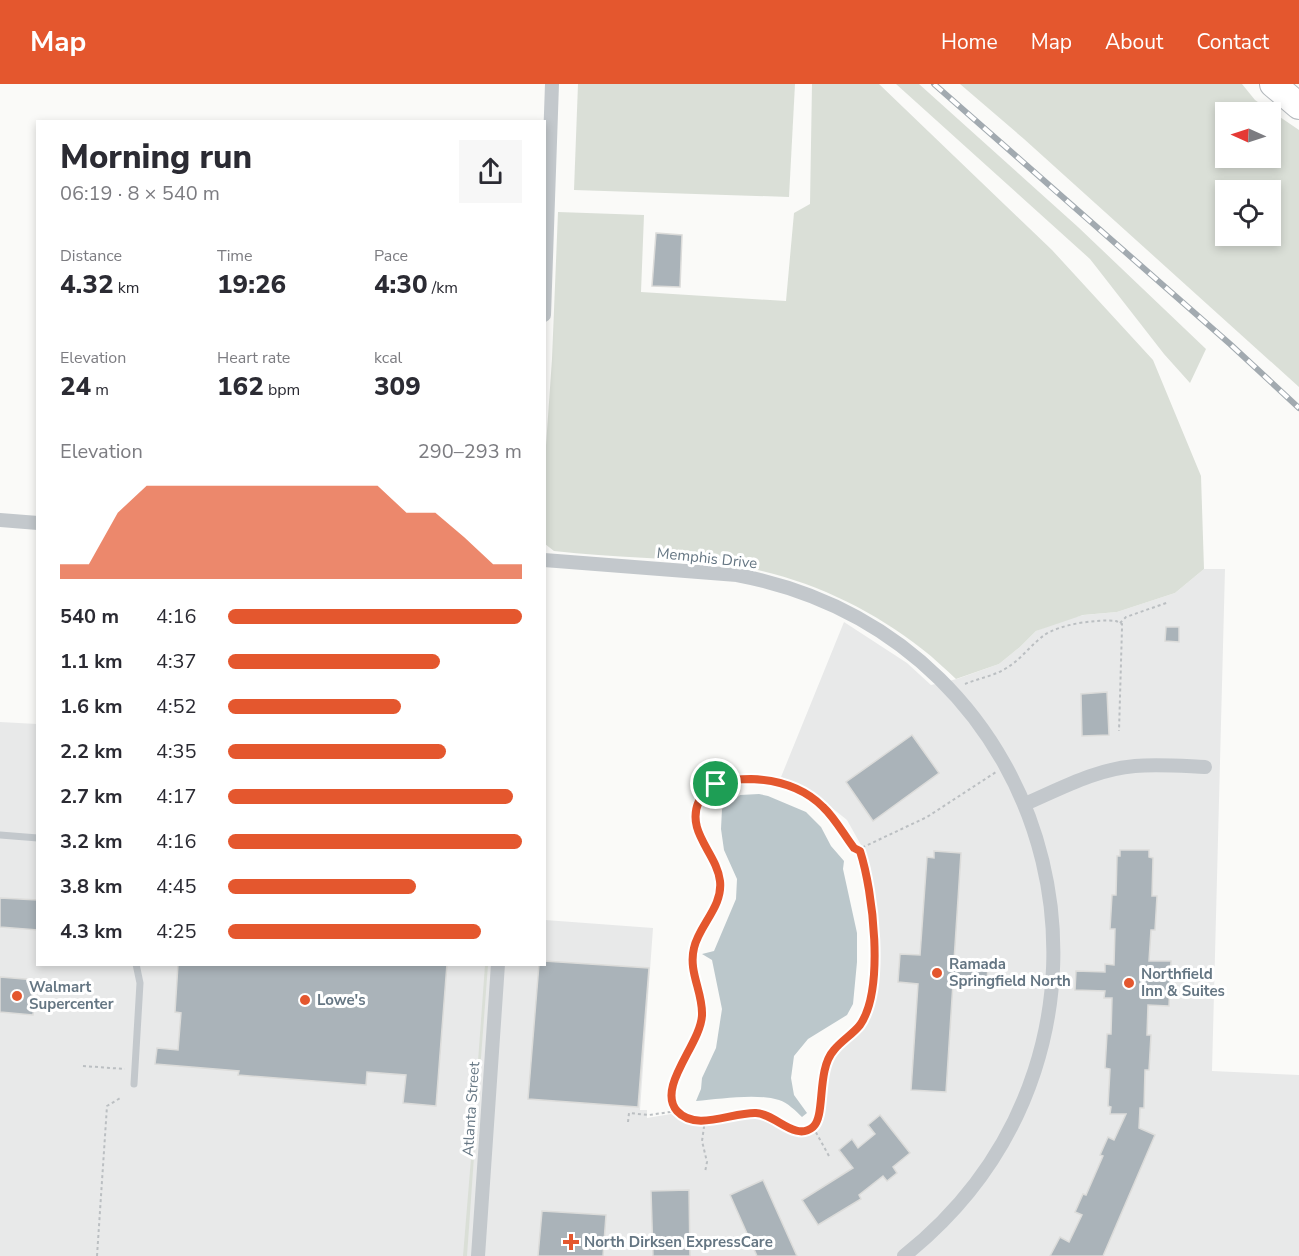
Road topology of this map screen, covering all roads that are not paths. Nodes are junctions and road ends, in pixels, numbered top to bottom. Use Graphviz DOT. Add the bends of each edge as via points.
graph roads {
  1 [pos="552,84"];
  2 [pos="1273,84"];
  3 [pos="1299,106"];
  4 [pos="546,257"];
  5 [pos="0,520"];
  6 [pos="36,523"];
  7 [pos="546,560"];
  8 [pos="1205,767"];
  9 [pos="1025,804"];
  10 [pos="0,835"];
  11 [pos="36,838"];
  12 [pos="136,966"];
  13 [pos="498,966"];
  14 [pos="134,1084"];
  15 [pos="478,1256"];
  16 [pos="904,1256"];
  1 -- 4 [label="street"];
  2 -- 3 [label="highway"];
  5 -- 6 [label="street"];
  7 -- 9 [label="street, Memphis Drive" via="765,580 857,618 899,645 948,688 988,736"];
  8 -- 9 [label="street" via="1117,769"];
  9 -- 16 [label="street, Memphis Drive" via="1045,865 1053,927 1053,979 1042,1050 1015,1119 976,1184"];
  10 -- 11 [label="lane"];
  12 -- 14 [label="lane" via="140,983"];
  13 -- 15 [label="street, Atlanta Street"];
}
